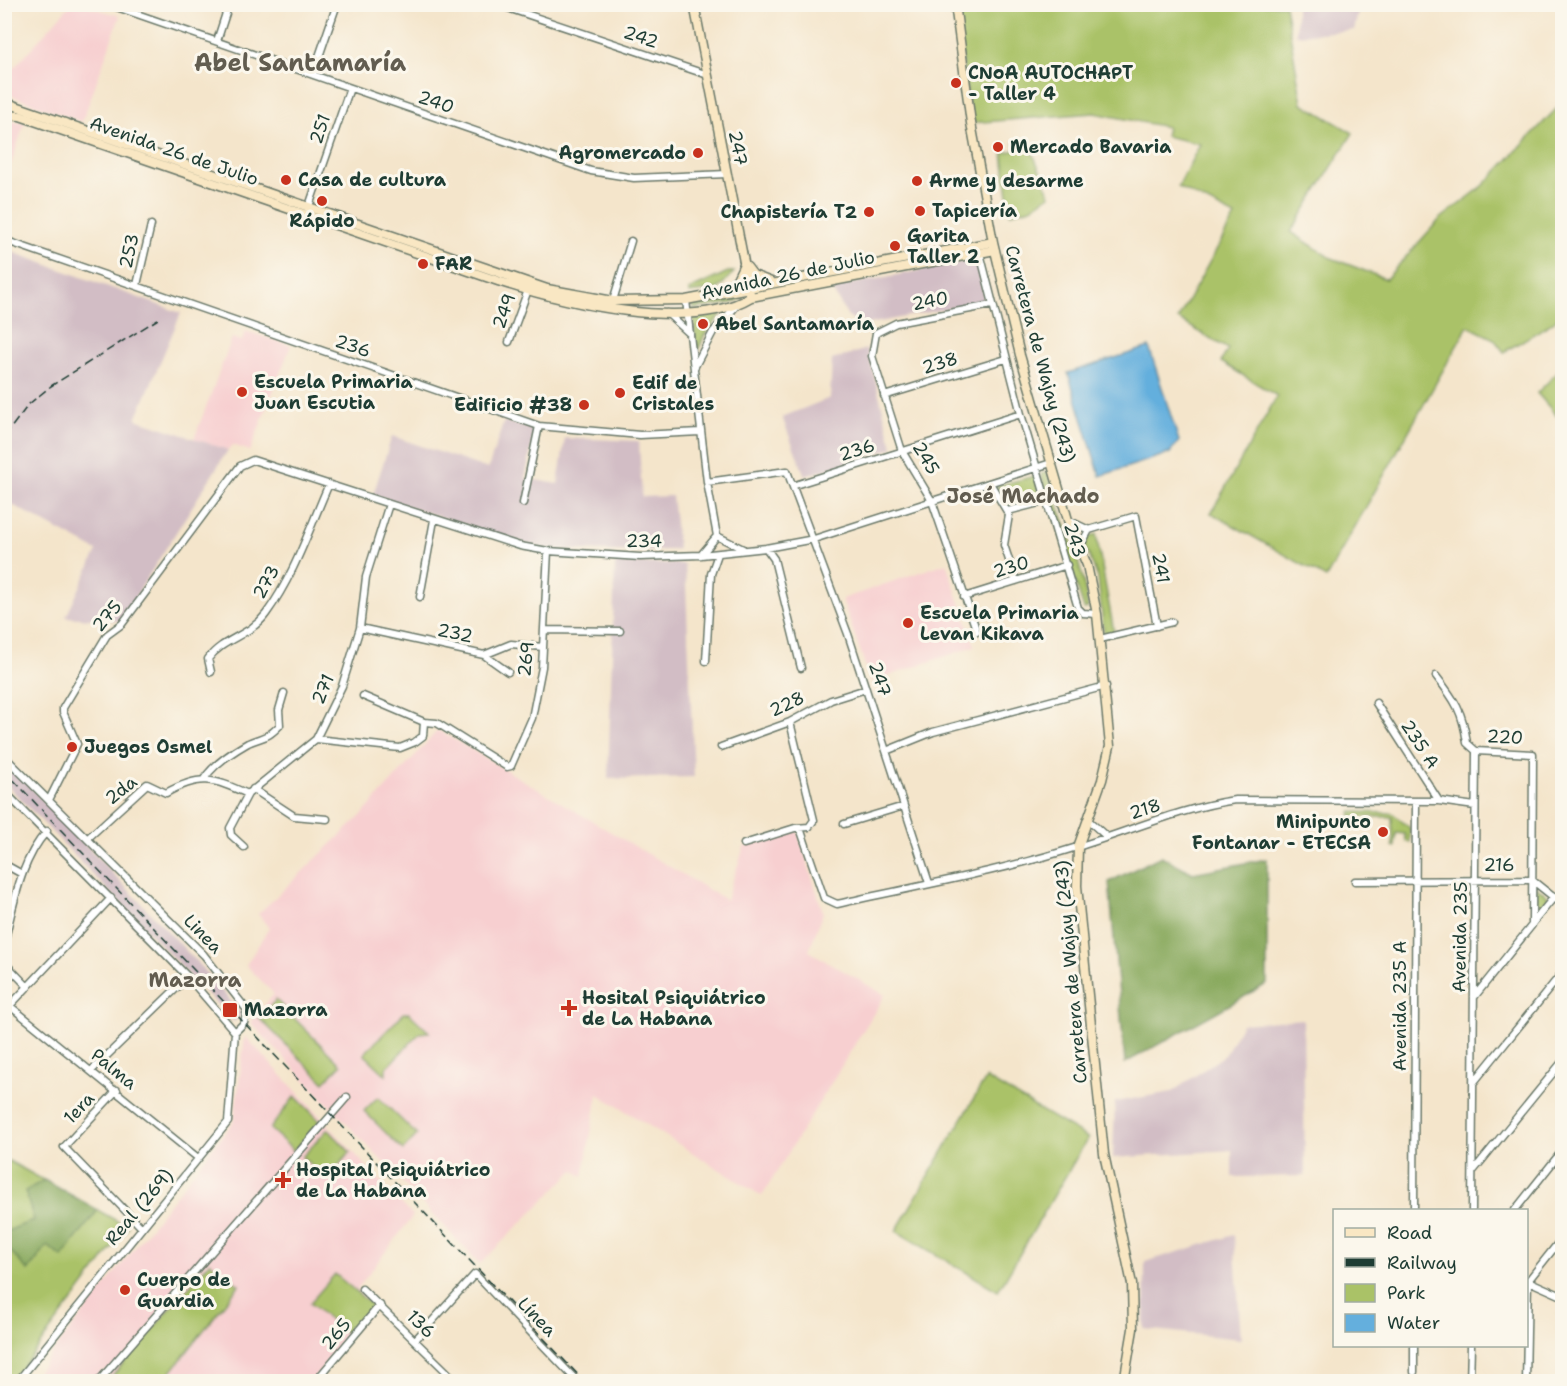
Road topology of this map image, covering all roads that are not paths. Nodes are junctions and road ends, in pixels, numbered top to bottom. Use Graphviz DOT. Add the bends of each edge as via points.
graph roads {
  1 [pos="108,4"];
  2 [pos="229,4"];
  3 [pos="337,4"];
  4 [pos="496,4"];
  5 [pos="694,4"];
  6 [pos="955,4"];
  7 [pos="217,41"];
  8 [pos="313,74"];
  9 [pos="708,75"];
  10 [pos="350,88"];
  11 [pos="4,102"];
  12 [pos="4,115"];
  13 [pos="172,164"];
  14 [pos="727,174"];
  15 [pos="308,210"];
  16 [pos="151,225"];
  17 [pos="4,240"];
  18 [pos="631,241"];
  19 [pos="994,246"];
  20 [pos="980,253"];
  21 [pos="745,264"];
  22 [pos="886,266"];
  23 [pos="774,283"];
  24 [pos="137,285"];
  25 [pos="528,290"];
  26 [pos="750,292"];
  27 [pos="722,294"];
  28 [pos="686,300"];
  29 [pos="612,304"];
  30 [pos="992,304"];
  31 [pos="737,305"];
  32 [pos="667,313"];
  33 [pos="687,313"];
  34 [pos="876,333"];
  35 [pos="690,334"];
  36 [pos="509,342"];
  37 [pos="1006,358"];
  38 [pos="694,369"];
  39 [pos="884,396"];
  40 [pos="1021,414"];
  41 [pos="539,426"];
  42 [pos="700,432"];
  43 [pos="902,452"];
  44 [pos="1051,463"];
  45 [pos="240,466"];
  46 [pos="1037,468"];
  47 [pos="707,482"];
  48 [pos="990,483"];
  49 [pos="329,484"];
  50 [pos="795,485"];
  51 [pos="932,501"];
  52 [pos="1047,501"];
  53 [pos="523,503"];
  54 [pos="389,504"];
  55 [pos="1008,512"];
  56 [pos="434,520"];
  57 [pos="1068,520"];
  58 [pos="1089,530"];
  59 [pos="717,536"];
  60 [pos="814,539"];
  61 [pos="1080,547"];
  62 [pos="766,548"];
  63 [pos="745,550"];
  64 [pos="548,551"];
  65 [pos="718,554"];
  66 [pos="701,555"];
  67 [pos="1067,565"];
  68 [pos="1016,581"];
  69 [pos="420,597"];
  70 [pos="964,597"];
  71 [pos="1097,614"];
  72 [pos="1172,622"];
  73 [pos="1157,626"];
  74 [pos="360,628"];
  75 [pos="544,630"];
  76 [pos="620,631"];
  77 [pos="976,632"];
  78 [pos="1100,639"];
  79 [pos="543,647"];
  80 [pos="484,655"];
  81 [pos="706,661"];
  82 [pos="801,668"];
  83 [pos="211,672"];
  84 [pos="508,672"];
  85 [pos="1436,676"];
  86 [pos="1106,686"];
  87 [pos="866,689"];
  88 [pos="284,693"];
  89 [pos="363,696"];
  90 [pos="1376,703"];
  91 [pos="4,705"];
  92 [pos="4,712"];
  93 [pos="424,722"];
  94 [pos="790,722"];
  95 [pos="316,739"];
  96 [pos="722,747"];
  97 [pos="886,751"];
  98 [pos="1476,751"];
  99 [pos="4,756"];
  100 [pos="204,779"];
  101 [pos="4,790"];
  102 [pos="250,792"];
  103 [pos="49,800"];
  104 [pos="1416,801"];
  105 [pos="1439,801"];
  106 [pos="904,806"];
  107 [pos="1475,806"];
  108 [pos="327,819"];
  109 [pos="1088,820"];
  110 [pos="844,824"];
  111 [pos="800,828"];
  112 [pos="47,831"];
  113 [pos="1107,837"];
  114 [pos="87,839"];
  115 [pos="744,844"];
  116 [pos="244,847"];
  117 [pos="1078,847"];
  118 [pos="4,864"];
  119 [pos="22,874"];
  120 [pos="1476,879"];
  121 [pos="1354,880"];
  122 [pos="1416,880"];
  123 [pos="1532,880"];
  124 [pos="929,883"];
  125 [pos="1554,897"];
  126 [pos="111,898"];
  127 [pos="1563,904"];
  128 [pos="1532,925"];
  129 [pos="4,943"];
  130 [pos="4,962"];
  131 [pos="1563,973"];
  132 [pos="188,977"];
  133 [pos="28,987"];
  134 [pos="1475,996"];
  135 [pos="10,1006"];
  136 [pos="4,1012"];
  137 [pos="235,1032"];
  138 [pos="1563,1062"];
  139 [pos="92,1070"];
  140 [pos="1474,1083"];
  141 [pos="117,1090"];
  142 [pos="347,1097"];
  143 [pos="1563,1151"];
  144 [pos="198,1158"];
  145 [pos="1473,1171"];
  146 [pos="1414,1209"];
  147 [pos="1472,1209"];
  148 [pos="1516,1209"];
  149 [pos="141,1227"];
  150 [pos="1563,1239"];
  151 [pos="1528,1280"];
  152 [pos="1528,1281"];
  153 [pos="362,1289"];
  154 [pos="1563,1296"];
  155 [pos="380,1305"];
  156 [pos="416,1339"];
  157 [pos="1414,1347"];
  158 [pos="1471,1347"];
  159 [pos="1526,1347"];
  160 [pos="1414,1372"];
  161 [pos="17,1382"];
  162 [pos="98,1382"];
  163 [pos="315,1382"];
  164 [pos="457,1382"];
  165 [pos="578,1382"];
  166 [pos="1124,1382"];
  167 [pos="1470,1382"];
  168 [pos="1526,1382"];
  1 -- 7 [label="street, 240"];
  2 -- 7 [label="street"];
  3 -- 8 [label="street"];
  4 -- 9 [label="street, 242"];
  5 -- 9 [label="street, 247"];
  6 -- 19 [label="street, Carretera de Wajay (243)" via="971,123"];
  7 -- 8 [label="street, 240"];
  8 -- 10 [label="street, 240"];
  9 -- 14 [label="street, 247"];
  10 -- 14 [label="street, 240" via="591,171 634,178"];
  10 -- 15 [label="street, 251"];
  11 -- 13 [label="street, Avenida 26 de Julio"];
  12 -- 13 [label="street, Avenida 26 de Julio" via="20,116"];
  13 -- 15 [label="street, Avenida 26 de Julio"];
  14 -- 21 [label="street, 247"];
  15 -- 25 [label="street, Avenida 26 de Julio"];
  15 -- 29 [label="street, Avenida 26 de Julio" via="547,289"];
  16 -- 24 [label="street, 253"];
  17 -- 24 [label="street, 236"];
  18 -- 29 [label="street"];
  19 -- 20 [label="street, Avenida 26 de Julio"];
  19 -- 22 [label="street, Avenida 26 de Julio"];
  19 -- 44 [label="street, Carretera de Wajay (243)"];
  20 -- 22 [label="street, Avenida 26 de Julio"];
  20 -- 30 [label="street, 243"];
  21 -- 23 [label="street" via="753,275"];
  21 -- 26 [label="street, 247"];
  21 -- 27 [label="street"];
  22 -- 23 [label="street, Avenida 26 de Julio"];
  22 -- 26 [label="street, Avenida 26 de Julio"];
  23 -- 26 [label="street, Avenida 26 de Julio"];
  24 -- 41 [label="street, 236"];
  25 -- 29 [label="street, Avenida 26 de Julio" via="578,304"];
  25 -- 36 [label="street, 249"];
  26 -- 27 [label="street, Avenida 26 de Julio"];
  26 -- 31 [label="street, Avenida 26 de Julio"];
  27 -- 28 [label="street, Avenida 26 de Julio"];
  28 -- 29 [label="street, Avenida 26 de Julio"];
  28 -- 33 [label="street"];
  29 -- 32 [label="street, Avenida 26 de Julio"];
  30 -- 34 [label="street, 240" via="896,323"];
  30 -- 37 [label="street, 243"];
  31 -- 33 [label="street, Avenida 26 de Julio"];
  31 -- 38 [label="street" via="713,332"];
  32 -- 33 [label="street, Avenida 26 de Julio"];
  32 -- 35 [label="street"];
  33 -- 35 [label="street"];
  34 -- 39 [label="street, 245" via="872,356"];
  35 -- 38 [label="street"];
  37 -- 39 [label="street, 238"];
  37 -- 40 [label="street, 243"];
  38 -- 42 [label="street"];
  39 -- 43 [label="street, 245"];
  40 -- 43 [label="street, 236"];
  40 -- 46 [label="street, 243"];
  41 -- 42 [label="street, 236" via="640,435"];
  41 -- 53 [label="street"];
  42 -- 47 [label="street"];
  43 -- 50 [label="street, 236"];
  43 -- 51 [label="street, 245"];
  44 -- 46 [label="street, 234"];
  44 -- 57 [label="street, Carretera de Wajay (243)"];
  45 -- 49 [label="street, 234" via="253,460"];
  45 -- 103 [label="street, 275" via="122,624 107,635 63,708 77,744"];
  46 -- 48 [label="street, 234"];
  46 -- 52 [label="street, 243"];
  47 -- 50 [label="street" via="787,471"];
  47 -- 59 [label="street"];
  48 -- 51 [label="street, 234"];
  48 -- 55 [label="street"];
  49 -- 54 [label="street, 234"];
  49 -- 83 [label="street, 273" via="295,561 265,615 244,634 217,646 208,659"];
  50 -- 60 [label="street, 247"];
  51 -- 60 [label="street, 234"];
  51 -- 70 [label="street, 245"];
  52 -- 55 [label="street"];
  52 -- 67 [label="street, 243"];
  54 -- 56 [label="street, 234"];
  54 -- 74 [label="street, 271" via="366,577"];
  55 -- 68 [label="street" via="1004,545"];
  56 -- 64 [label="street, 234"];
  56 -- 69 [label="street"];
  57 -- 58 [label="street"];
  57 -- 61 [label="street, Carretera de Wajay (243)"];
  58 -- 61 [label="street"];
  58 -- 73 [label="street, 241" via="1136,516"];
  59 -- 63 [label="street"];
  59 -- 66 [label="street"];
  60 -- 62 [label="street, 234"];
  60 -- 87 [label="street, 247"];
  61 -- 71 [label="street, Carretera de Wajay (243)"];
  62 -- 63 [label="street, 234"];
  62 -- 82 [label="street" via="774,559"];
  63 -- 65 [label="street, 234"];
  64 -- 66 [label="street, 234" via="640,557"];
  64 -- 75 [label="street, 269"];
  65 -- 66 [label="street, 234"];
  65 -- 81 [label="street" via="711,574"];
  67 -- 68 [label="street, 230"];
  67 -- 71 [label="street, 243" via="1078,608 1083,613"];
  68 -- 70 [label="street, 230"];
  70 -- 77 [label="street, 245"];
  71 -- 78 [label="street, Carretera de Wajay (243)"];
  72 -- 73 [label="street"];
  73 -- 78 [label="street"];
  74 -- 80 [label="street, 232"];
  74 -- 95 [label="street, 271" via="342,686"];
  75 -- 76 [label="street"];
  75 -- 79 [label="street, 269"];
  78 -- 86 [label="street, Carretera de Wajay (243)"];
  79 -- 80 [label="street, 232" via="511,644"];
  79 -- 93 [label="street, 269" via="532,718 511,766 437,723"];
  80 -- 84 [label="street"];
  85 -- 98 [label="street, Avenida 235" via="1456,702 1464,719 1467,743"];
  86 -- 97 [label="street" via="943,729"];
  86 -- 109 [label="street, Carretera de Wajay (243)" via="1110,746"];
  87 -- 94 [label="street, 228" via="831,700"];
  87 -- 97 [label="street, 247"];
  88 -- 100 [label="street" via="280,724 269,737 248,743"];
  89 -- 93 [label="street"];
  90 -- 105 [label="street, 235 A"];
  91 -- 92 [label="street"];
  93 -- 95 [label="street" via="423,736 400,748"];
  94 -- 96 [label="street, 228"];
  94 -- 111 [label="street" via="813,815 812,824"];
  95 -- 102 [label="street, 271"];
  97 -- 106 [label="street, 247"];
  98 -- 107 [label="street, Avenida 235"];
  98 -- 123 [label="street, 220" via="1533,754"];
  99 -- 103 [label="street, Linea"];
  100 -- 102 [label="street"];
  100 -- 114 [label="street, 2da" via="189,780 166,793 147,784"];
  101 -- 112 [label="street"];
  102 -- 108 [label="street" via="294,816"];
  102 -- 116 [label="street, 271" via="230,828 231,835"];
  103 -- 114 [label="street, Linea"];
  104 -- 105 [label="street, 218"];
  104 -- 113 [label="street, 218" via="1235,800 1207,804"];
  104 -- 122 [label="street, Avenida 235 A"];
  105 -- 107 [label="street, 218"];
  106 -- 110 [label="street"];
  106 -- 124 [label="street, 247"];
  107 -- 120 [label="street, Avenida 235"];
  109 -- 113 [label="street"];
  109 -- 117 [label="street, Carretera de Wajay (243)"];
  111 -- 115 [label="street"];
  111 -- 124 [label="street, 218" via="824,898 831,903"];
  112 -- 119 [label="street" via="33,846"];
  112 -- 126 [label="street"];
  113 -- 117 [label="street, 218"];
  114 -- 137 [label="street, Linea" via="204,955 247,1010 244,1023"];
  117 -- 124 [label="street, 218" via="982,874"];
  117 -- 166 [label="street, Carretera de Wajay (243)" via="1077,886 1102,1142 1132,1284 1133,1329"];
  118 -- 119 [label="street"];
  119 -- 129 [label="street"];
  120 -- 122 [label="street, 216"];
  120 -- 123 [label="street, 216"];
  120 -- 134 [label="street, Avenida 235"];
  121 -- 122 [label="street, 216"];
  122 -- 146 [label="street, Avenida 235 A"];
  123 -- 125 [label="street, 216"];
  123 -- 128 [label="street"];
  125 -- 127 [label="street, 216"];
  125 -- 128 [label="street"];
  126 -- 132 [label="street"];
  126 -- 133 [label="street"];
  128 -- 134 [label="street"];
  130 -- 133 [label="street"];
  131 -- 140 [label="street"];
  132 -- 137 [label="street"];
  132 -- 139 [label="street"];
  133 -- 135 [label="street"];
  134 -- 140 [label="street, Avenida 235"];
  135 -- 136 [label="street"];
  135 -- 139 [label="street, Palma"];
  137 -- 144 [label="street, Real (269)" via="228,1122"];
  138 -- 145 [label="street"];
  139 -- 141 [label="street, Palma"];
  140 -- 145 [label="street, Avenida 235"];
  141 -- 144 [label="street, Palma"];
  141 -- 149 [label="street, 1era" via="64,1147"];
  142 -- 162 [label="street"];
  143 -- 148 [label="street"];
  144 -- 149 [label="street, Real (269)"];
  145 -- 147 [label="street, Avenida 235"];
  149 -- 161 [label="street, Real (269)"];
  150 -- 151 [label="street"];
  152 -- 154 [label="street"];
  153 -- 155 [label="street, 136"];
  155 -- 156 [label="street, 136"];
  155 -- 163 [label="street, 265"];
  156 -- 164 [label="street, 136"];
  156 -- 165 [label="street, Línea" via="475,1274"];
  157 -- 160 [label="street"];
  158 -- 167 [label="street"];
  159 -- 168 [label="street"];
}
